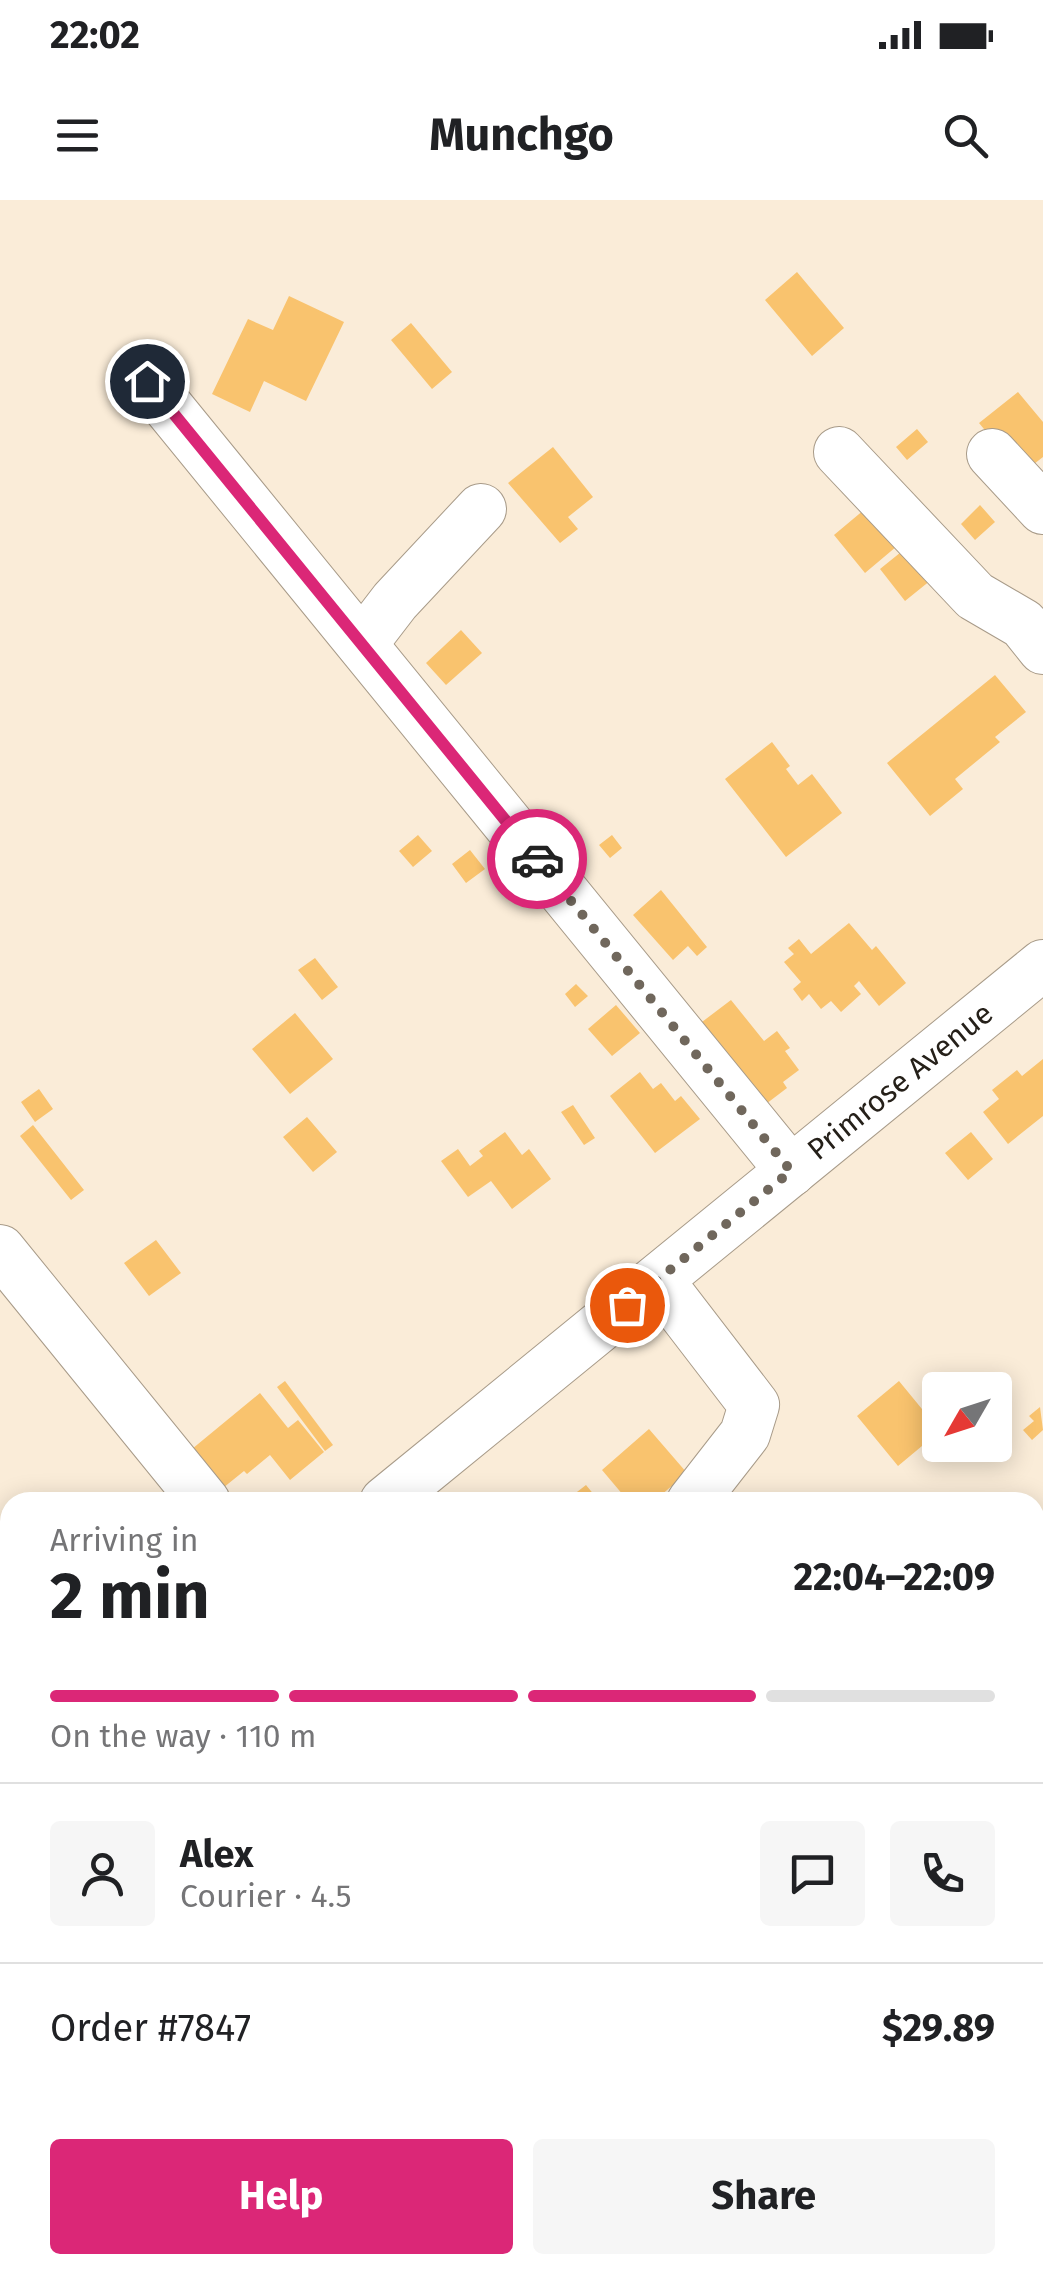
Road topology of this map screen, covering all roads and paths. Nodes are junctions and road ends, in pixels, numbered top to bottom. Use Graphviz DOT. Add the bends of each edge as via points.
graph roads {
  1 [pos="147,381"];
  2 [pos="840,452"];
  3 [pos="992,454"];
  4 [pos="1043,508"];
  5 [pos="482,509"];
  6 [pos="362,644"];
  7 [pos="1043,649"];
  8 [pos="1043,965"];
  9 [pos="791,1171"];
  10 [pos="0,1250"];
  11 [pos="658,1280"];
  12 [pos="198,1492"];
  13 [pos="397,1492"];
  14 [pos="700,1492"];
  1 -- 6 [label="street"];
  2 -- 7 [label="street" via="975,596 1023,624"];
  3 -- 4 [label="street"];
  5 -- 6 [label="street"];
  6 -- 9 [label="street"];
  8 -- 9 [label="street, Primrose Avenue"];
  9 -- 11 [label="street, Primrose Avenue"];
  10 -- 12 [label="street"];
  11 -- 13 [label="street, Primrose Avenue"];
  11 -- 14 [label="street" via="754,1405 746,1434"];
}
